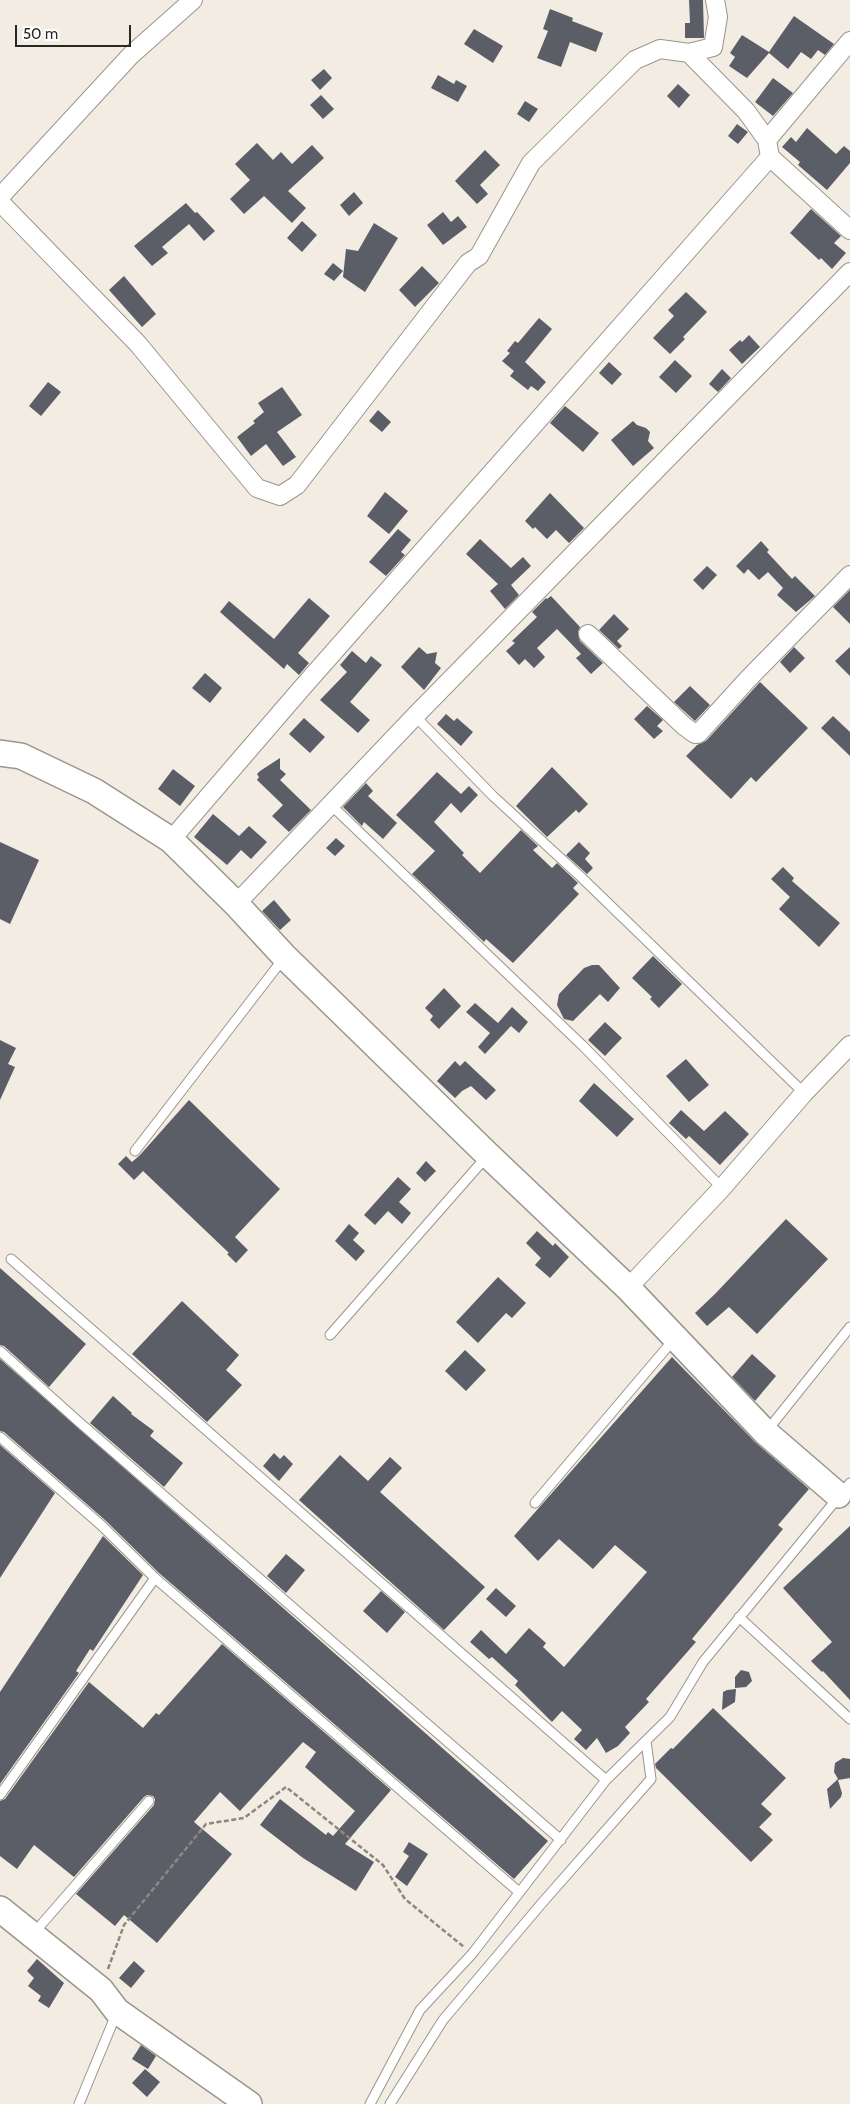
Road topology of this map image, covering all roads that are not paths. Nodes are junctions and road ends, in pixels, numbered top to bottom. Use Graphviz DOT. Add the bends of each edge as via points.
graph roads {
  1 [pos="193,0"];
  2 [pos="715,0"];
  3 [pos="850,41"];
  4 [pos="689,52"];
  5 [pos="769,148"];
  6 [pos="0,197"];
  7 [pos="0,202"];
  8 [pos="850,230"];
  9 [pos="850,272"];
  10 [pos="850,575"];
  11 [pos="588,634"];
  12 [pos="415,716"];
  13 [pos="0,753"];
  14 [pos="331,805"];
  15 [pos="171,840"];
  16 [pos="236,904"];
  17 [pos="285,957"];
  18 [pos="850,1045"];
  19 [pos="804,1093"];
  20 [pos="135,1151"];
  21 [pos="488,1155"];
  22 [pos="722,1188"];
  23 [pos="11,1259"];
  24 [pos="628,1288"];
  25 [pos="850,1327"];
  26 [pos="330,1335"];
  27 [pos="675,1338"];
  28 [pos="0,1351"];
  29 [pos="765,1432"];
  30 [pos="0,1437"];
  31 [pos="844,1489"];
  32 [pos="535,1502"];
  33 [pos="155,1578"];
  34 [pos="739,1617"];
  35 [pos="850,1719"];
  36 [pos="646,1741"];
  37 [pos="606,1780"];
  38 [pos="0,1795"];
  39 [pos="149,1801"];
  40 [pos="561,1840"];
  41 [pos="519,1892"];
  42 [pos="0,1909"];
  43 [pos="32,1934"];
  44 [pos="117,2011"];
  45 [pos="79,2104"];
  46 [pos="249,2104"];
  47 [pos="370,2104"];
  48 [pos="390,2104"];
  1 -- 6 [label="street" via="131,55"];
  2 -- 4 [label="street" via="718,17 713,47"];
  3 -- 5 [label="street"];
  4 -- 5 [label="street" via="746,111"];
  4 -- 7 [label="street" via="660,49 635,60 531,163 479,256 468,263 297,485 280,496 257,488 138,344"];
  5 -- 8 [label="street"];
  5 -- 15 [label="street"];
  9 -- 12 [label="street"];
  10 -- 11 [label="street" via="698,734 684,726"];
  12 -- 14 [label="street"];
  12 -- 19 [label="lane" via="492,796 581,877"];
  13 -- 15 [label="street" via="21,756 94,791"];
  14 -- 16 [label="street"];
  14 -- 22 [label="lane" via="583,1046"];
  15 -- 16 [label="street"];
  16 -- 17 [label="street"];
  17 -- 20 [label="lane"];
  17 -- 21 [label="street"];
  18 -- 19 [label="street"];
  19 -- 22 [label="street"];
  21 -- 24 [label="street"];
  21 -- 26 [label="lane"];
  22 -- 24 [label="street"];
  23 -- 37 [label="lane"];
  24 -- 27 [label="street"];
  25 -- 29 [label="lane"];
  27 -- 29 [label="street"];
  27 -- 32 [label="lane"];
  28 -- 40 [label="lane"];
  29 -- 31 [label="street"];
  30 -- 33 [label="lane"];
  31 -- 34 [label="lane"];
  33 -- 38 [label="lane"];
  33 -- 41 [label="lane"];
  34 -- 35 [label="lane"];
  34 -- 36 [label="lane" via="703,1662 670,1717"];
  36 -- 37 [label="lane"];
  36 -- 48 [label="lane" via="651,1779 443,2020"];
  37 -- 40 [label="lane"];
  39 -- 43 [label="lane"];
  40 -- 41 [label="lane"];
  41 -- 47 [label="lane" via="472,1954 420,2010"];
  42 -- 43 [label="street"];
  43 -- 44 [label="street" via="101,1990"];
  44 -- 45 [label="lane"];
  44 -- 46 [label="street"];
}
